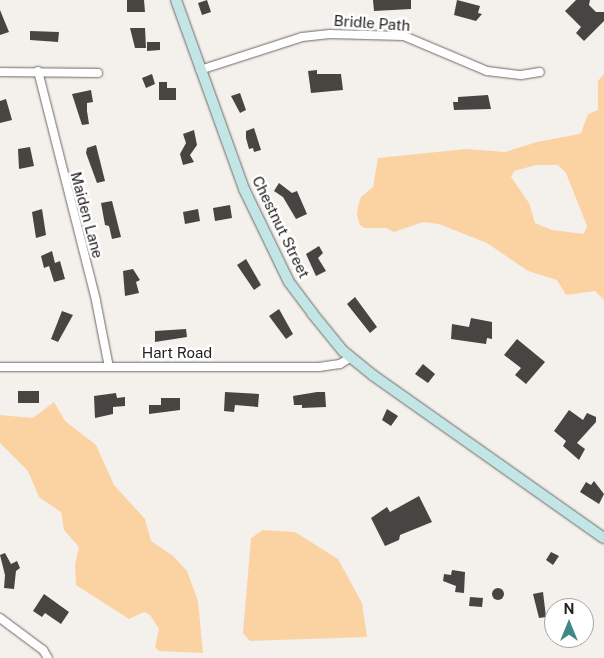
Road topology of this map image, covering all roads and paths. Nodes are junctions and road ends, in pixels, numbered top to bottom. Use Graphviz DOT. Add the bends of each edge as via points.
graph roads {
  1 [pos="176,0"];
  2 [pos="200,70"];
  3 [pos="38,71"];
  4 [pos="0,72"];
  5 [pos="540,72"];
  6 [pos="98,73"];
  7 [pos="351,357"];
  8 [pos="0,367"];
  9 [pos="109,367"];
  10 [pos="604,538"];
  11 [pos="0,618"];
  12 [pos="48,658"];
  1 -- 2 [label="street, Chestnut Street"];
  2 -- 5 [label="street, Bridle Path" via="302,37 330,34 404,36 480,69 511,75"];
  2 -- 7 [label="street, Chestnut Street" via="225,143 268,242 290,282"];
  3 -- 4 [label="street"];
  3 -- 6 [label="street"];
  3 -- 9 [label="street, Maiden Lane" via="96,301"];
  7 -- 9 [label="street, Hart Road" via="340,364 319,367"];
  7 -- 10 [label="street, Chestnut Street"];
  8 -- 9 [label="street, Hart Road"];
  11 -- 12 [label="street" via="43,650"];
}
